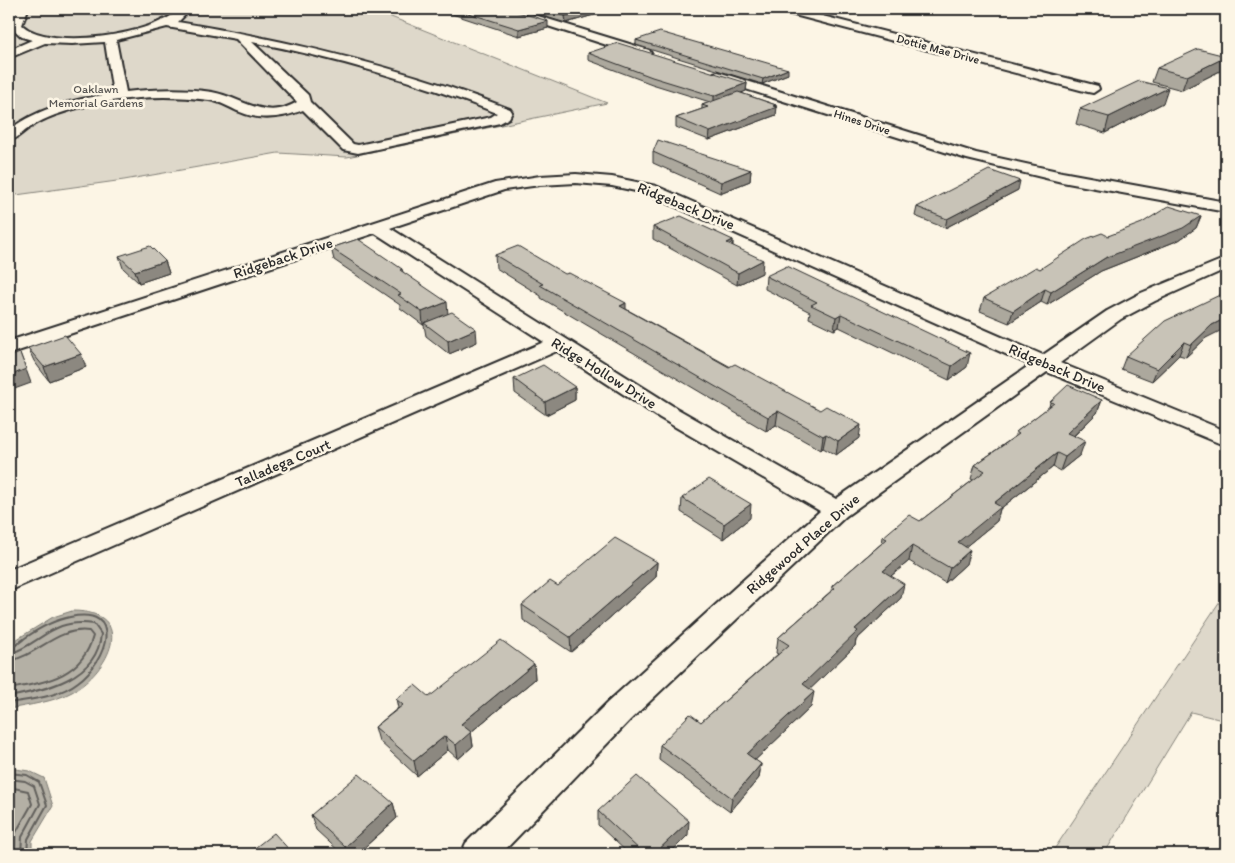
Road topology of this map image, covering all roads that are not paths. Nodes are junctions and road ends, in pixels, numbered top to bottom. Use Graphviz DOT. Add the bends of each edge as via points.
graph roads {
  1 [pos="23,9"];
  2 [pos="186,9"];
  3 [pos="505,9"];
  4 [pos="783,9"];
  5 [pos="168,24"];
  6 [pos="240,36"];
  7 [pos="110,38"];
  8 [pos="44,39"];
  9 [pos="9,54"];
  10 [pos="658,57"];
  11 [pos="705,72"];
  12 [pos="1093,89"];
  13 [pos="120,96"];
  14 [pos="304,103"];
  15 [pos="9,137"];
  16 [pos="1226,207"];
  17 [pos="377,228"];
  18 [pos="1226,263"];
  19 [pos="557,344"];
  20 [pos="9,348"];
  21 [pos="1043,363"];
  22 [pos="1226,439"];
  23 [pos="837,510"];
  24 [pos="9,582"];
  25 [pos="478,854"];
  1 -- 8 [label="street" via="17,28 25,34"];
  2 -- 5 [label="street" via="182,16"];
  3 -- 10 [label="street"];
  4 -- 12 [label="street, Dottie Mae Drive"];
  5 -- 6 [label="street"];
  5 -- 7 [label="street"];
  6 -- 14 [label="street" via="303,98"];
  6 -- 14 [label="street" via="286,44 454,91 505,112 495,120 358,149 348,147"];
  7 -- 8 [label="street"];
  7 -- 13 [label="street"];
  8 -- 9 [label="street"];
  11 -- 16 [label="street, Hines Drive" via="972,156 1062,177"];
  13 -- 14 [label="street" via="200,94 259,113 287,110"];
  13 -- 15 [label="street" via="49,114 23,126"];
  17 -- 19 [label="street, Ridge Hollow Drive"];
  17 -- 20 [label="street, Ridgeback Drive"];
  17 -- 21 [label="street, Ridgeback Drive" via="501,186 542,178 616,180 650,189"];
  18 -- 21 [label="street, Ridgewood Place Drive" via="1114,315"];
  19 -- 23 [label="street, Ridge Hollow Drive" via="668,413"];
  19 -- 24 [label="street, Talladega Court"];
  21 -- 22 [label="street, Ridgeback Drive"];
  21 -- 23 [label="street, Ridgewood Place Drive"];
  23 -- 25 [label="street, Ridgewood Place Drive" via="619,711"];
}
